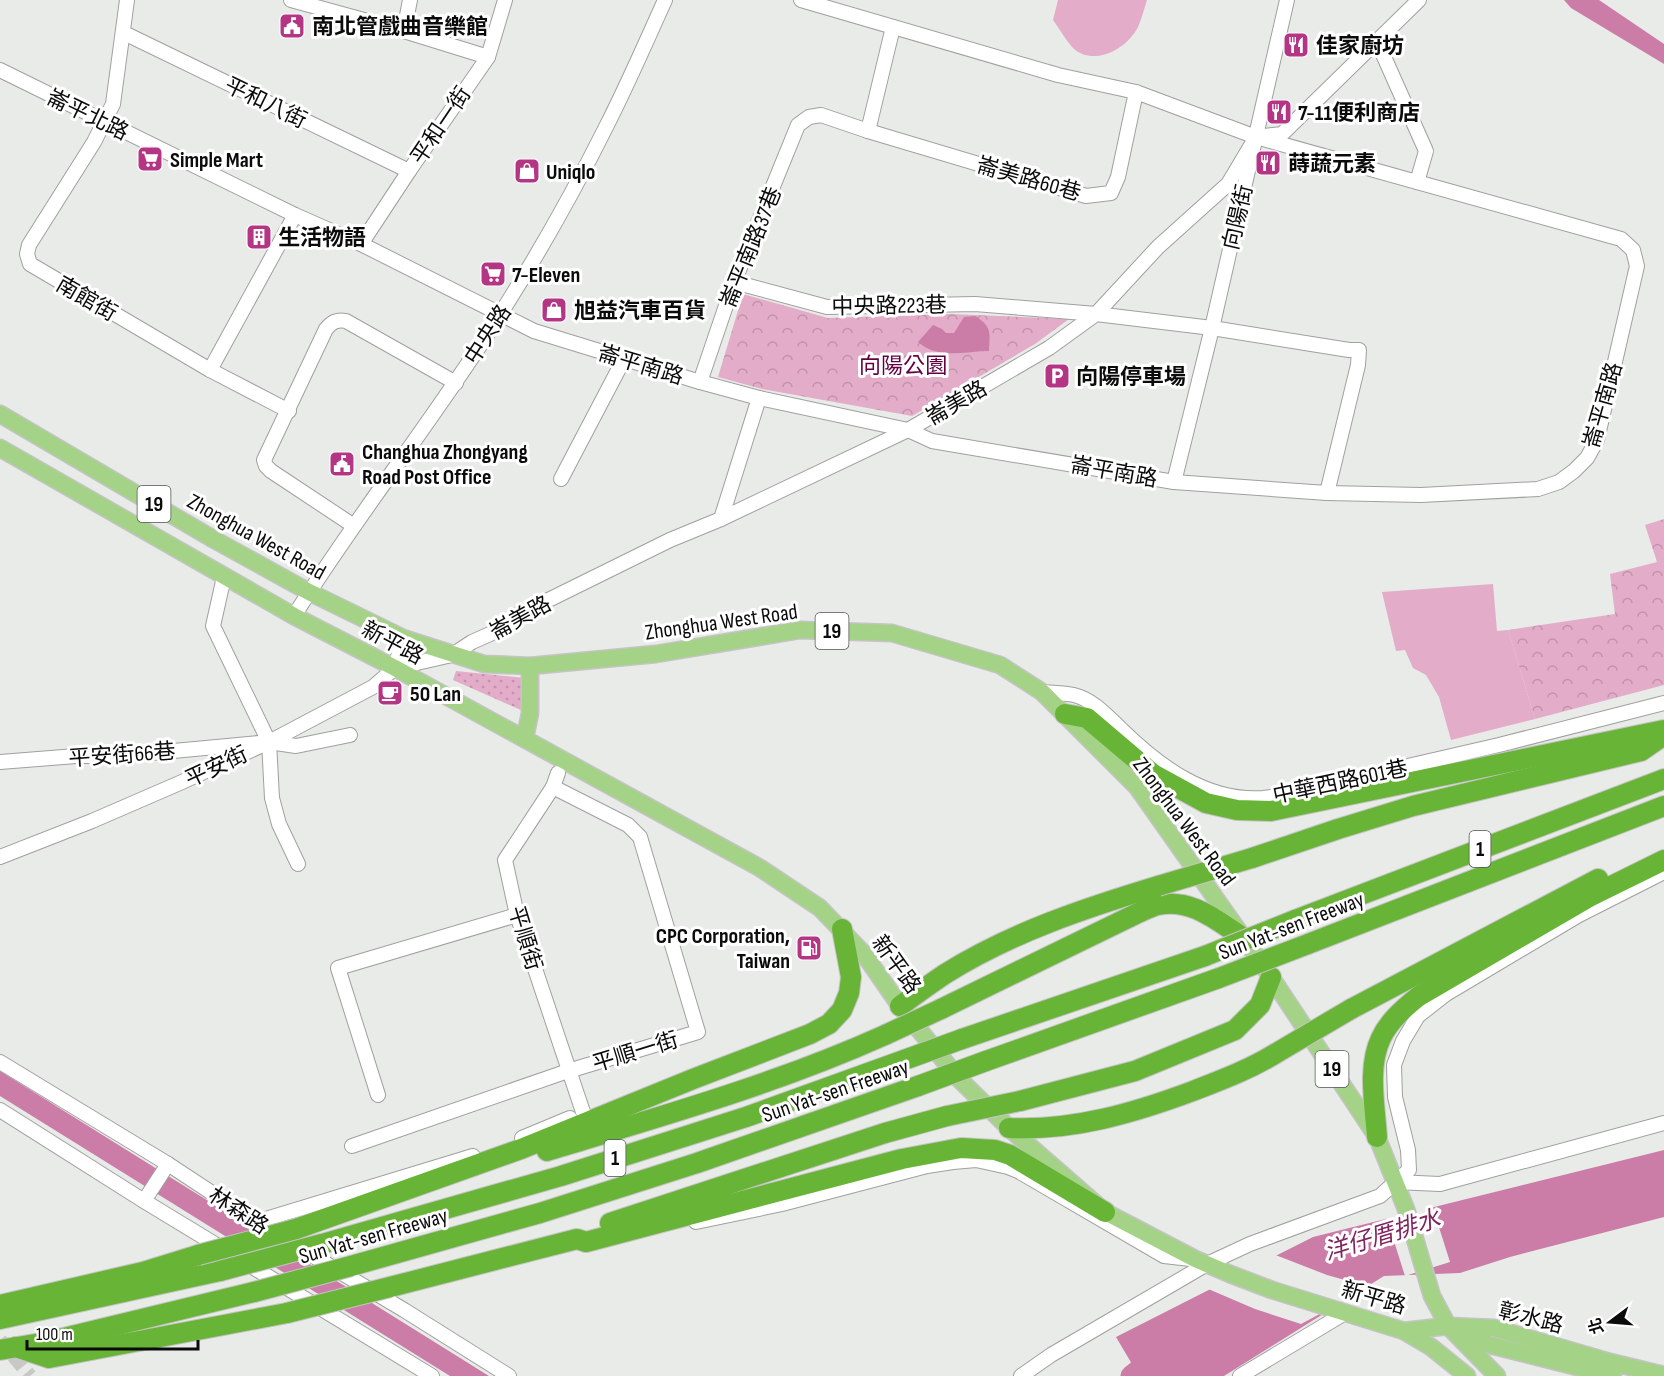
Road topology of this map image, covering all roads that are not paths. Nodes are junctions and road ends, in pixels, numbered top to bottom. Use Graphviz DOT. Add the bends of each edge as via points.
graph roads {
  1 [pos="127,0"];
  2 [pos="291,0"];
  3 [pos="410,0"];
  4 [pos="505,0"];
  5 [pos="665,0"];
  6 [pos="801,0"];
  7 [pos="1287,0"];
  8 [pos="1419,0"];
  9 [pos="322,4"];
  10 [pos="893,27"];
  11 [pos="404,31"];
  12 [pos="124,33"];
  13 [pos="1377,41"];
  14 [pos="488,57"];
  15 [pos="0,70"];
  16 [pos="1137,92"];
  17 [pos="105,122"];
  18 [pos="868,131"];
  19 [pos="1256,137"];
  20 [pos="409,171"];
  21 [pos="1417,182"];
  22 [pos="295,215"];
  23 [pos="361,244"];
  24 [pos="734,282"];
  25 [pos="501,313"];
  26 [pos="1096,314"];
  27 [pos="1212,328"];
  28 [pos="624,359"];
  29 [pos="210,370"];
  30 [pos="700,382"];
  31 [pos="456,383"];
  32 [pos="759,398"];
  33 [pos="289,411"];
  34 [pos="0,414"];
  35 [pos="908,430"];
  36 [pos="0,447"];
  37 [pos="561,479"];
  38 [pos="1174,482"];
  39 [pos="1327,492"];
  40 [pos="721,519"];
  41 [pos="354,526"];
  42 [pos="224,577"];
  43 [pos="309,592"];
  44 [pos="294,616"];
  45 [pos="404,638"];
  46 [pos="452,655"];
  47 [pos="530,666"];
  48 [pos="395,668"];
  49 [pos="1042,692"];
  50 [pos="1664,703"];
  51 [pos="1065,714"];
  52 [pos="1664,730"];
  53 [pos="350,735"];
  54 [pos="1664,735"];
  55 [pos="525,738"];
  56 [pos="268,742"];
  57 [pos="0,762"];
  58 [pos="558,773"];
  59 [pos="1664,779"];
  60 [pos="553,787"];
  61 [pos="1664,806"];
  62 [pos="1664,846"];
  63 [pos="0,857"];
  64 [pos="1664,860"];
  65 [pos="298,864"];
  66 [pos="1664,873"];
  67 [pos="517,915"];
  68 [pos="842,929"];
  69 [pos="1242,937"];
  70 [pos="1271,977"];
  71 [pos="900,1006"];
  72 [pos="0,1062"];
  73 [pos="568,1071"];
  74 [pos="378,1095"];
  75 [pos="0,1110"];
  76 [pos="583,1112"];
  77 [pos="570,1118"];
  78 [pos="1664,1123"];
  79 [pos="1009,1128"];
  80 [pos="1377,1137"];
  81 [pos="352,1146"];
  82 [pos="166,1166"];
  83 [pos="1395,1182"];
  84 [pos="390,1197"];
  85 [pos="146,1198"];
  86 [pos="1105,1212"];
  87 [pos="256,1222"];
  88 [pos="577,1239"];
  89 [pos="612,1243"];
  90 [pos="1201,1262"];
  91 [pos="0,1305"];
  92 [pos="1345,1312"];
  93 [pos="0,1319"];
  94 [pos="1448,1326"];
  95 [pos="1404,1331"];
  96 [pos="8,1349"];
  97 [pos="1575,1366"];
  98 [pos="1664,1375"];
  99 [pos="432,1376"];
  100 [pos="509,1376"];
  101 [pos="1020,1376"];
  102 [pos="1240,1376"];
  103 [pos="1467,1376"];
  104 [pos="1497,1376"];
  105 [pos="1560,1376"];
  106 [pos="1613,1376"];
  1 -- 12 [label="street"];
  2 -- 9 [label="street"];
  3 -- 11 [label="street"];
  4 -- 14 [label="street, 平和一街"];
  5 -- 25 [label="street, 中央路" via="606,127"];
  6 -- 10 [label="street, 崙平南路"];
  7 -- 19 [label="street, 向陽街"];
  8 -- 13 [label="street"];
  9 -- 11 [label="street"];
  10 -- 16 [label="street, 崙平南路" via="1058,75"];
  10 -- 18 [label="street"];
  11 -- 14 [label="street"];
  12 -- 17 [label="street" via="113,104"];
  12 -- 20 [label="street, 平和八街"];
  13 -- 19 [label="street" via="1282,134"];
  13 -- 21 [label="street" via="1426,151"];
  14 -- 20 [label="street, 平和一街"];
  15 -- 17 [label="street, 崙平北路"];
  16 -- 18 [label="street, 崙美路60巷" via="1111,193 1086,196"];
  16 -- 19 [label="street, 崙平南路"];
  17 -- 22 [label="street, 崙平北路"];
  17 -- 29 [label="street, 南館街" via="29,245 30,264"];
  18 -- 24 [label="street, 崙平南路37巷" via="821,115 808,117 798,125"];
  19 -- 21 [label="street, 崙平南路"];
  19 -- 26 [label="street, 崙美路" via="1228,184 1158,247"];
  19 -- 27 [label="street, 向陽街"];
  20 -- 23 [label="street, 平和一街"];
  21 -- 39 [label="street, 崙平南路" via="1621,239 1633,249 1638,266 1597,440 1574,471 1538,489 1420,495"];
  22 -- 23 [label="street, 崙平北路"];
  22 -- 29 [label="street"];
  23 -- 25 [label="street, 崙平北路"];
  24 -- 26 [label="street, 中央路223巷" via="827,307 975,304"];
  24 -- 30 [label="street, 崙平南路37巷"];
  25 -- 28 [label="street, 崙平南路" via="534,331"];
  25 -- 31 [label="street, 中央路"];
  26 -- 27 [label="street, 中央路223巷"];
  26 -- 35 [label="street, 崙美路" via="1049,348"];
  27 -- 38 [label="street, 向陽街"];
  27 -- 39 [label="street, 中央路223巷" via="1359,350"];
  28 -- 30 [label="street, 崙平南路"];
  28 -- 37 [label="street"];
  29 -- 33 [label="street, 南館街"];
  30 -- 32 [label="street, 崙平南路"];
  31 -- 33 [label="street" via="339,320 326,329"];
  31 -- 41 [label="street, 中央路"];
  32 -- 35 [label="street, 崙平南路"];
  32 -- 40 [label="street"];
  33 -- 41 [label="street" via="264,460 266,466"];
  34 -- 43 [label="main road, Zhonghua West Road / 19"];
  35 -- 38 [label="street, 崙平南路" via="932,441"];
  35 -- 40 [label="street, 崙美路"];
  36 -- 42 [label="main road, 19"];
  38 -- 39 [label="street, 崙平南路"];
  40 -- 46 [label="street, 崙美路" via="518,615"];
  41 -- 43 [label="street, 中央路"];
  42 -- 44 [label="main road, 19"];
  42 -- 56 [label="street" via="213,626"];
  43 -- 44 [label="street, 中央路"];
  43 -- 45 [label="main road, Zhonghua West Road / 19"];
  44 -- 48 [label="main road, 新平路 / 19"];
  45 -- 46 [label="main road, Zhonghua West Road / 19"];
  45 -- 48 [label="street"];
  46 -- 47 [label="main road, Zhonghua West Road / 19" via="484,664"];
  46 -- 48 [label="street, 崙美路"];
  47 -- 49 [label="main road, Zhonghua West Road / 19" via="656,654 800,630 892,633 1000,665"];
  47 -- 55 [label="main road" via="530,713"];
  48 -- 55 [label="main road, 新平路 / 19"];
  48 -- 56 [label="street, 平安街" via="373,687"];
  49 -- 50 [label="street, 中華西路601巷" via="1076,695 1099,707 1180,778 1209,790 1263,798 1488,748"];
  49 -- 51 [label="main road, Zhonghua West Road / 19"];
  51 -- 52 [label="highway" via="1087,718 1153,774 1206,803 1237,810 1271,811"];
  51 -- 69 [label="main road, Zhonghua West Road / 19" via="1137,787"];
  53 -- 56 [label="street, 平安街66巷" via="296,746"];
  54 -- 71 [label="highway, bridge" via="1641,751 1413,806 1105,902 1003,942 945,974"];
  55 -- 68 [label="main road, 新平路 / 19" via="760,868 820,908"];
  56 -- 57 [label="street, 平安街66巷"];
  56 -- 63 [label="street, 平安街" via="92,821"];
  56 -- 65 [label="street" via="272,798 279,824"];
  58 -- 60 [label="street, 平順街"];
  59 -- 93 [label="highway, Sun Yat-sen Freeway / 1, bridge" via="1204,956 746,1117 561,1176 322,1244"];
  60 -- 67 [label="street, 平順街" via="505,860"];
  60 -- 73 [label="street, 平順一街" via="628,825 640,837 698,1032"];
  61 -- 96 [label="highway, Sun Yat-sen Freeway / 1, bridge" via="1219,978 674,1170 540,1213 351,1266"];
  62 -- 79 [label="highway, bridge" via="1351,1009 1254,1066 1118,1116 1039,1130"];
  64 -- 80 [label="highway" via="1589,897 1419,996 1398,1013 1381,1038 1375,1060"];
  66 -- 83 [label="street" via="1579,915 1446,994 1418,1017 1394,1065 1395,1097 1409,1170"];
  67 -- 73 [label="street, 平順街"];
  67 -- 74 [label="street" via="338,968"];
  68 -- 71 [label="main road, 新平路 / 19"];
  68 -- 84 [label="highway" via="851,977 849,993 842,1010 829,1024 521,1149"];
  69 -- 70 [label="main road, Zhonghua West Road / 19"];
  69 -- 84 [label="highway, bridge" via="1200,910 1179,904 1159,905 817,1065 404,1198"];
  70 -- 80 [label="main road, Zhonghua West Road / 19"];
  70 -- 88 [label="highway, bridge" via="1260,1005 1235,1030 1135,1071 885,1133 584,1231"];
  71 -- 79 [label="main road, 新平路 / 19" via="958,1078"];
  72 -- 82 [label="street, 林森路"];
  73 -- 76 [label="street, 平順街"];
  73 -- 81 [label="street, 平順一街"];
  75 -- 85 [label="street, 林森路"];
  77 -- 87 [label="street" via="497,1149"];
  78 -- 83 [label="street" via="1440,1185"];
  79 -- 86 [label="main road, 新平路 / 19"];
  80 -- 83 [label="main road, Zhonghua West Road / 19"];
  82 -- 85 [label="street"];
  82 -- 87 [label="street, 林森路"];
  83 -- 90 [label="street" via="1380,1196"];
  83 -- 94 [label="main road, Zhonghua West Road / 19" via="1430,1289"];
  84 -- 91 [label="highway, bridge" via="296,1229 143,1272"];
  85 -- 99 [label="street, 林森路"];
  86 -- 88 [label="highway" via="1010,1155 961,1148 902,1159 586,1242"];
  86 -- 90 [label="main road, 新平路 / 19"];
  87 -- 100 [label="street, 林森路"];
  88 -- 96 [label="highway, bridge" via="287,1313 49,1358"];
  89 -- 90 [label="street" via="927,1166 976,1160 1018,1171 1164,1256"];
  90 -- 92 [label="main road, 新平路 / 19" via="1272,1290"];
  90 -- 101 [label="street"];
  92 -- 95 [label="main road, 新平路 / 19"];
  92 -- 102 [label="street"];
  94 -- 95 [label="main road, 新平路 / 19"];
  94 -- 97 [label="main road, 彰水路" via="1490,1345"];
  94 -- 98 [label="main road, 彰水路 / 19" via="1494,1328"];
  94 -- 104 [label="main road"];
  95 -- 103 [label="main road"];
  97 -- 105 [label="main road"];
  97 -- 106 [label="main road, 彰水路"];
}
